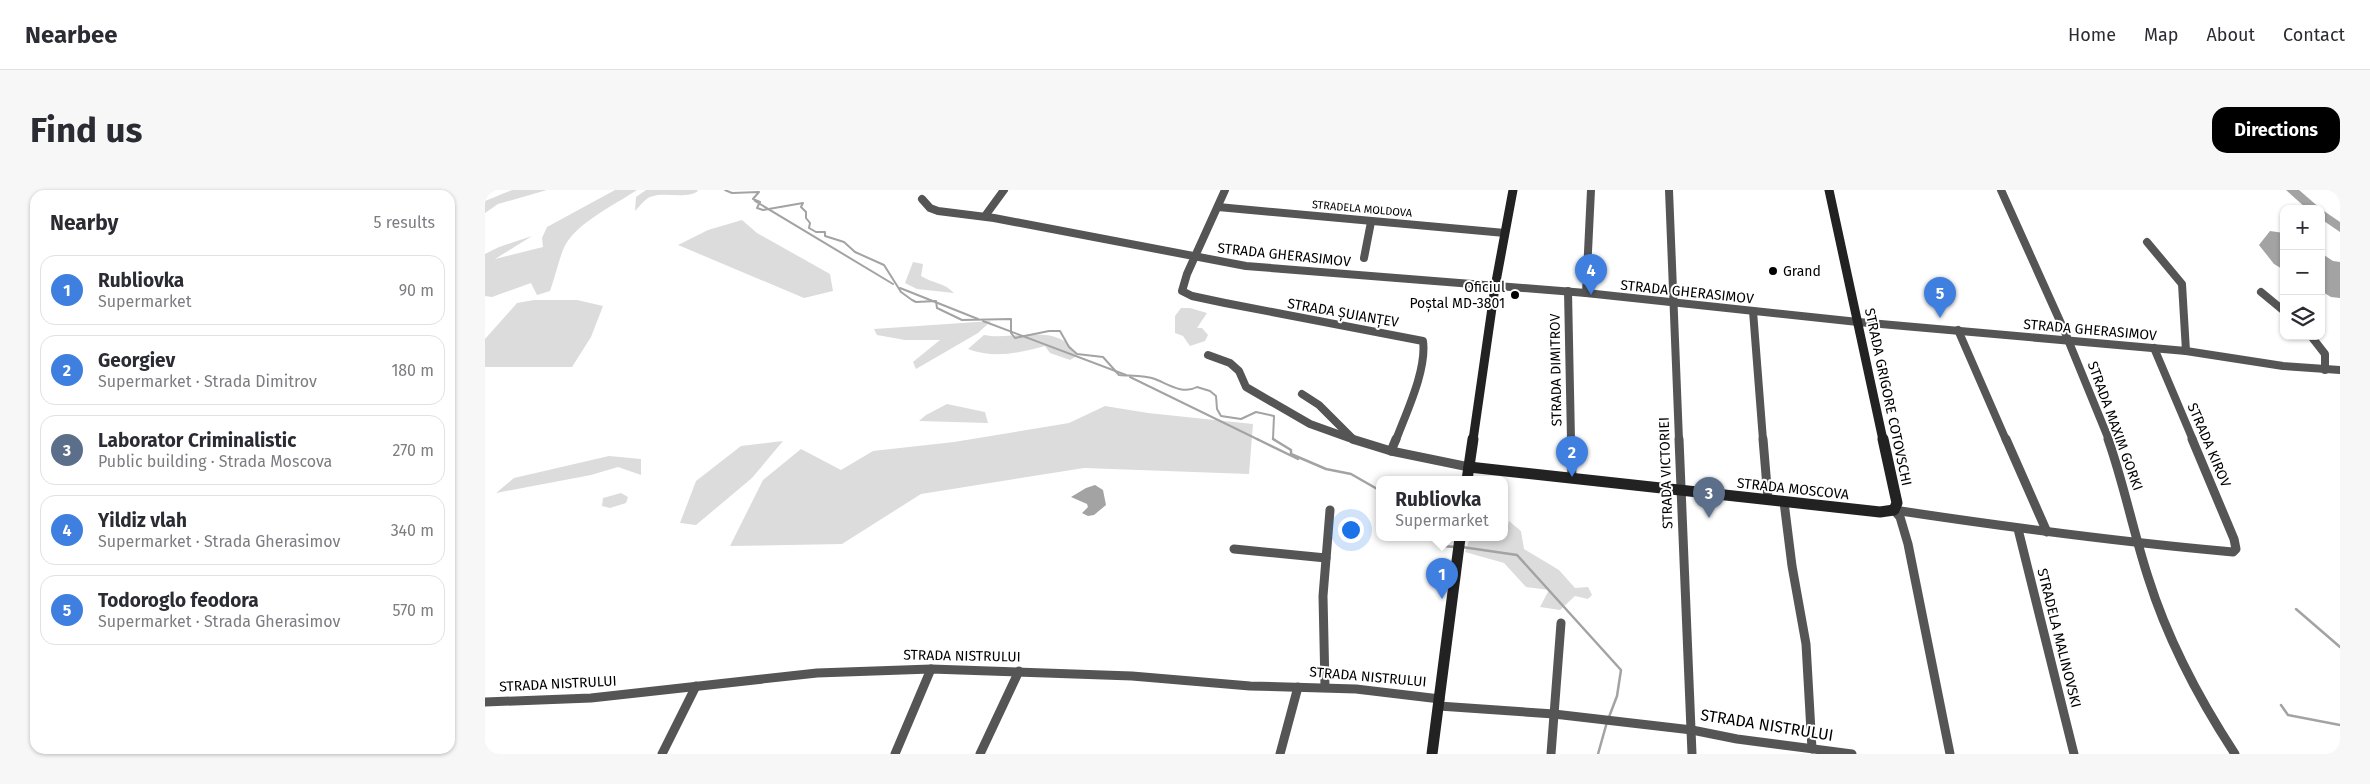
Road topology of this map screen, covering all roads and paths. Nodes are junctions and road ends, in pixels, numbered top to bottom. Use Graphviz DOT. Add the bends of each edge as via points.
graph roads {
  1 [pos="1004,190"];
  2 [pos="1225,190"];
  3 [pos="1513,190"];
  4 [pos="1591,190"];
  5 [pos="1669,190"];
  6 [pos="1829,190"];
  7 [pos="2001,190"];
  8 [pos="922,198"];
  9 [pos="1218,207"];
  10 [pos="985,216"];
  11 [pos="1371,222"];
  12 [pos="1505,233"];
  13 [pos="2147,242"];
  14 [pos="1195,257"];
  15 [pos="1364,258"];
  16 [pos="1495,287"];
  17 [pos="1568,291"];
  18 [pos="2261,292"];
  19 [pos="1586,293"];
  20 [pos="1675,304"];
  21 [pos="2280,308"];
  22 [pos="1753,311"];
  23 [pos="1858,322"];
  24 [pos="1957,330"];
  25 [pos="2315,340"];
  26 [pos="2069,342"];
  27 [pos="2153,348"];
  28 [pos="2185,351"];
  29 [pos="1208,355"];
  30 [pos="2325,370"];
  31 [pos="2340,370"];
  32 [pos="1301,394"];
  33 [pos="1352,439"];
  34 [pos="1391,451"];
  35 [pos="1469,467"];
  36 [pos="1468,476"];
  37 [pos="1572,478"];
  38 [pos="1680,490"];
  39 [pos="1768,500"];
  40 [pos="1784,502"];
  41 [pos="1330,510"];
  42 [pos="1894,510"];
  43 [pos="2018,529"];
  44 [pos="2047,532"];
  45 [pos="1460,541"];
  46 [pos="2138,544"];
  47 [pos="1234,549"];
  48 [pos="2233,552"];
  49 [pos="1326,558"];
  50 [pos="1561,623"];
  51 [pos="931,669"];
  52 [pos="1019,671"];
  53 [pos="695,686"];
  54 [pos="1298,687"];
  55 [pos="1325,687"];
  56 [pos="485,702"];
  57 [pos="1439,702"];
  58 [pos="1554,714"];
  59 [pos="1692,730"];
  60 [pos="1812,749"];
  61 [pos="662,754"];
  62 [pos="895,754"];
  63 [pos="980,754"];
  64 [pos="1280,754"];
  65 [pos="1432,754"];
  66 [pos="1551,754"];
  67 [pos="1692,754"];
  68 [pos="1852,754"];
  69 [pos="1950,754"];
  70 [pos="2074,754"];
  71 [pos="2235,754"];
  1 -- 10 [label="street"];
  2 -- 9 [label="street"];
  3 -- 12 [label="street"];
  4 -- 19 [label="street"];
  5 -- 20 [label="street, STRADA VICTORIEI"];
  6 -- 23 [label="street, STRADA GRIGORE COTOVSCHI"];
  7 -- 26 [label="street, STRADA MAXIM GORKI"];
  8 -- 10 [label="street, STRADA GHERASIMOV" via="930,208 938,211"];
  9 -- 11 [label="street, STRADELA MOLDOVA"];
  9 -- 14 [label="street"];
  10 -- 14 [label="street, STRADA GHERASIMOV"];
  11 -- 12 [label="street, STRADELA MOLDOVA"];
  11 -- 15 [label="street"];
  12 -- 16 [label="street"];
  13 -- 28 [label="street" via="2182,284"];
  14 -- 16 [label="street, STRADA GHERASIMOV" via="1271,268"];
  14 -- 34 [label="street, STRADA ȘUIANȚEV" via="1182,287 1185,294 1423,341 1425,350"];
  16 -- 17 [label="street, STRADA GHERASIMOV"];
  16 -- 35 [label="street"];
  17 -- 19 [label="street, STRADA GHERASIMOV"];
  17 -- 37 [label="street, STRADA DIMITROV"];
  18 -- 21 [label="street"];
  19 -- 20 [label="street, STRADA GHERASIMOV"];
  20 -- 22 [label="street, STRADA GHERASIMOV"];
  20 -- 38 [label="street, STRADA VICTORIEI"];
  22 -- 23 [label="street, STRADA GHERASIMOV"];
  22 -- 39 [label="street"];
  23 -- 24 [label="street, STRADA GHERASIMOV"];
  23 -- 42 [label="street, STRADA GRIGORE COTOVSCHI" via="1897,503"];
  24 -- 26 [label="street, STRADA GHERASIMOV"];
  24 -- 44 [label="street"];
  25 -- 30 [label="street" via="2328,357"];
  26 -- 27 [label="street, STRADA GHERASIMOV"];
  26 -- 46 [label="street, STRADA MAXIM GORKI" via="2120,473"];
  27 -- 28 [label="street, STRADA GHERASIMOV"];
  27 -- 48 [label="street, STRADA KIROV" via="2234,539 2236,549"];
  28 -- 30 [label="street, STRADA GHERASIMOV"];
  29 -- 33 [label="street, STRADA MOSCOVA" via="1230,363 1246,387 1263,398 1310,424"];
  30 -- 31 [label="street, STRADA GHERASIMOV"];
  32 -- 33 [label="street, STRADA MOSCOVA" via="1326,411"];
  33 -- 34 [label="street, STRADA MOSCOVA"];
  34 -- 35 [label="street, STRADA MOSCOVA"];
  35 -- 36 [label="street"];
  35 -- 37 [label="street, STRADA MOSCOVA"];
  37 -- 38 [label="street, STRADA MOSCOVA"];
  38 -- 39 [label="street, STRADA MOSCOVA"];
  38 -- 59 [label="street, STRADA VICTORIEI"];
  39 -- 40 [label="street, STRADA MOSCOVA"];
  40 -- 42 [label="street, STRADA MOSCOVA" via="1880,512"];
  40 -- 60 [label="street" via="1806,644"];
  41 -- 49 [label="street"];
  42 -- 43 [label="street, STRADA MOSCOVA"];
  42 -- 69 [label="street, STRADA GRIGORE COTOVSCHI" via="1900,517 1908,544"];
  43 -- 44 [label="street, STRADA MOSCOVA"];
  43 -- 70 [label="street, STRADELA MALINOVSKI"];
  44 -- 46 [label="street, STRADA MOSCOVA"];
  45 -- 57 [label="street"];
  46 -- 48 [label="street, STRADA MOSCOVA"];
  46 -- 71 [label="street, STRADA MAXIM GORKI" via="2179,657"];
  47 -- 49 [label="street"];
  49 -- 55 [label="street"];
  50 -- 58 [label="street"];
  51 -- 52 [label="street, STRADA NISTRULUI"];
  51 -- 53 [label="street, STRADA NISTRULUI" via="817,673"];
  51 -- 62 [label="street"];
  52 -- 54 [label="street, STRADA NISTRULUI"];
  52 -- 63 [label="street"];
  53 -- 56 [label="street, STRADA NISTRULUI" via="591,698"];
  53 -- 61 [label="street"];
  54 -- 55 [label="street, STRADA NISTRULUI"];
  54 -- 64 [label="street"];
  55 -- 57 [label="street, STRADA NISTRULUI" via="1356,688"];
  57 -- 58 [label="street, STRADA NISTRULUI"];
  57 -- 65 [label="street"];
  58 -- 59 [label="street, STRADA NISTRULUI"];
  58 -- 66 [label="street"];
  59 -- 60 [label="street, STRADA NISTRULUI"];
  59 -- 67 [label="street, STRADA VICTORIEI"];
  60 -- 68 [label="street, STRADA NISTRULUI"];
}
